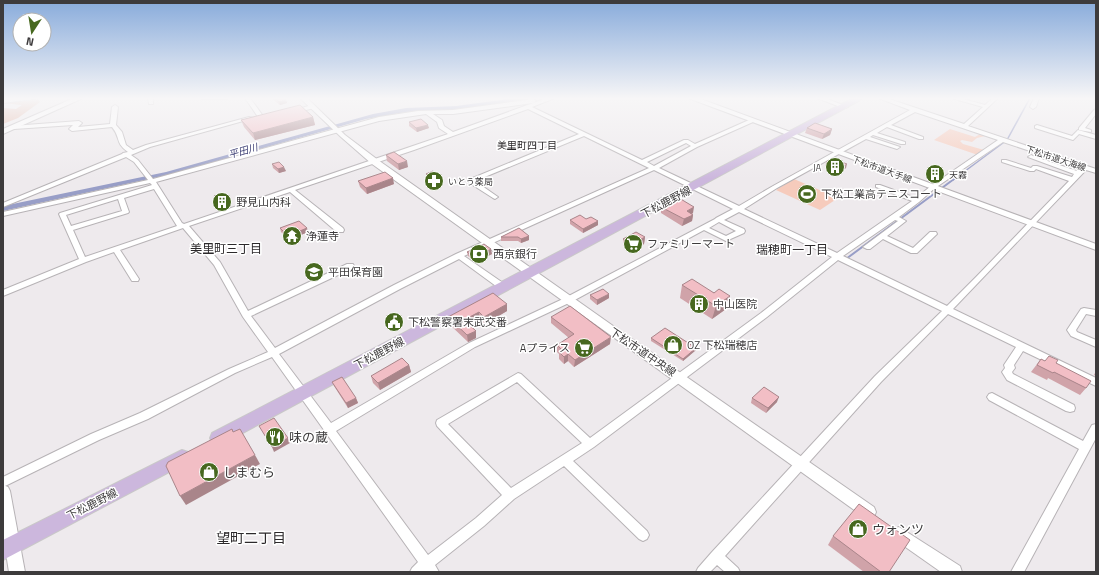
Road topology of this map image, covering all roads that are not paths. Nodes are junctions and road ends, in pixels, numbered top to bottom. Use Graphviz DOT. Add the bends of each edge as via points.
graph roads {
  1 [pos="19,125"];
  2 [pos="49,125"];
  3 [pos="77,125"];
  4 [pos="113,125"];
  5 [pos="230,125"];
  6 [pos="332,125"];
  7 [pos="346,125"];
  8 [pos="441,125"];
  9 [pos="478,125"];
  10 [pos="565,125"];
  11 [pos="742,125"];
  12 [pos="762,125"];
  13 [pos="811,125"];
  14 [pos="958,125"];
  15 [pos="966,125"];
  16 [pos="1084,125"];
  17 [pos="886,126"];
  18 [pos="14,127"];
  19 [pos="334,127"];
  20 [pos="964,127"];
  21 [pos="1037,127"];
  22 [pos="3,132"];
  23 [pos="873,132"];
  24 [pos="1096,132"];
  25 [pos="452,134"];
  26 [pos="584,134"];
  27 [pos="792,135"];
  28 [pos="865,137"];
  29 [pos="1096,137"];
  30 [pos="922,138"];
  31 [pos="1002,140"];
  32 [pos="903,143"];
  33 [pos="695,146"];
  34 [pos="897,147"];
  35 [pos="132,152"];
  36 [pos="838,153"];
  37 [pos="125,154"];
  38 [pos="1031,157"];
  39 [pos="1004,161"];
  40 [pos="375,162"];
  41 [pos="642,162"];
  42 [pos="654,168"];
  43 [pos="1085,168"];
  44 [pos="1096,171"];
  45 [pos="1079,174"];
  46 [pos="1073,180"];
  47 [pos="151,181"];
  48 [pos="878,186"];
  49 [pos="695,187"];
  50 [pos="933,187"];
  51 [pos="292,191"];
  52 [pos="120,197"];
  53 [pos="495,197"];
  54 [pos="917,201"];
  55 [pos="3,205"];
  56 [pos="739,209"];
  57 [pos="3,214"];
  58 [pos="894,217"];
  59 [pos="718,219"];
  60 [pos="1032,224"];
  61 [pos="183,226"];
  62 [pos="703,227"];
  63 [pos="70,229"];
  64 [pos="340,230"];
  65 [pos="933,234"];
  66 [pos="882,236"];
  67 [pos="488,242"];
  68 [pos="866,247"];
  69 [pos="1096,247"];
  70 [pos="116,250"];
  71 [pos="459,256"];
  72 [pos="837,257"];
  73 [pos="83,260"];
  74 [pos="350,266"];
  75 [pos="530,273"];
  76 [pos="135,279"];
  77 [pos="503,287"];
  78 [pos="3,293"];
  79 [pos="568,300"];
  80 [pos="948,310"];
  81 [pos="1096,314"];
  82 [pos="246,315"];
  83 [pos="1096,344"];
  84 [pos="1022,346"];
  85 [pos="274,353"];
  86 [pos="680,378"];
  87 [pos="1096,382"];
  88 [pos="303,394"];
  89 [pos="992,398"];
  90 [pos="1070,408"];
  91 [pos="330,428"];
  92 [pos="1096,428"];
  93 [pos="590,444"];
  94 [pos="1084,447"];
  95 [pos="565,460"];
  96 [pos="800,463"];
  97 [pos="3,482"];
  98 [pos="3,492"];
  99 [pos="510,496"];
  100 [pos="877,518"];
  101 [pos="890,528"];
  102 [pos="643,535"];
  103 [pos="8,547"];
  104 [pos="716,556"];
  105 [pos="430,568"];
  106 [pos="17,572"];
  107 [pos="416,572"];
  108 [pos="702,572"];
  109 [pos="734,572"];
  110 [pos="954,572"];
  111 [pos="1017,572"];
  1 -- 18 [label="street"];
  2 -- 18 [label="street"];
  3 -- 4 [label="street" via="72,129"];
  4 -- 35 [label="street" via="119,132 123,146"];
  5 -- 35 [label="street"];
  6 -- 19 [label="street, 下松市道中央線"];
  7 -- 19 [label="street"];
  8 -- 25 [label="street"];
  9 -- 25 [label="street"];
  10 -- 26 [label="street"];
  11 -- 33 [label="street"];
  12 -- 27 [label="street, 下松市道大手線"];
  13 -- 27 [label="main road, 下松鹿野線"];
  14 -- 20 [label="street, 下松市道大海線"];
  15 -- 20 [label="street"];
  16 -- 24 [label="street" via="1081,129"];
  17 -- 23 [label="street"];
  17 -- 30 [label="street"];
  18 -- 22 [label="street"];
  19 -- 40 [label="street, 下松市道中央線"];
  19 -- 47 [label="street"];
  20 -- 31 [label="street, 下松市道大海線"];
  21 -- 29 [label="street" via="1073,138 1078,132"];
  23 -- 28 [label="street"];
  23 -- 32 [label="street"];
  25 -- 40 [label="street"];
  26 -- 41 [label="street"];
  26 -- 53 [label="street" via="470,181"];
  27 -- 36 [label="street, 下松市道大手線"];
  27 -- 49 [label="main road, 下松鹿野線"];
  28 -- 34 [label="street"];
  28 -- 36 [label="street"];
  31 -- 43 [label="street, 下松市道大海線"];
  31 -- 50 [label="street"];
  33 -- 41 [label="street" via="686,141"];
  33 -- 42 [label="street"];
  35 -- 37 [label="street"];
  36 -- 50 [label="street, 下松市道大手線"];
  36 -- 56 [label="street"];
  37 -- 47 [label="street" via="136,161"];
  37 -- 55 [label="street"];
  38 -- 45 [label="street"];
  39 -- 46 [label="street" via="1032,170 1035,167"];
  40 -- 51 [label="street"];
  40 -- 67 [label="street, 下松市道中央線"];
  41 -- 42 [label="street"];
  42 -- 49 [label="street"];
  42 -- 67 [label="street"];
  43 -- 44 [label="street, 下松市道大海線"];
  43 -- 45 [label="street"];
  45 -- 46 [label="street"];
  46 -- 60 [label="street"];
  47 -- 52 [label="street"];
  47 -- 57 [label="street"];
  47 -- 61 [label="street" via="179,224"];
  48 -- 54 [label="street"];
  49 -- 56 [label="street"];
  49 -- 75 [label="main road, 下松鹿野線"];
  50 -- 54 [label="street"];
  50 -- 60 [label="street, 下松市道大手線"];
  51 -- 61 [label="street"];
  51 -- 64 [label="street"];
  52 -- 63 [label="street" via="126,212"];
  52 -- 63 [label="street" via="62,214"];
  54 -- 58 [label="street"];
  56 -- 59 [label="street"];
  56 -- 72 [label="street"];
  58 -- 66 [label="street" via="903,221"];
  58 -- 72 [label="street"];
  59 -- 62 [label="street"];
  59 -- 62 [label="street" via="741,231 726,239"];
  60 -- 69 [label="street, 下松市道大手線"];
  60 -- 80 [label="street"];
  61 -- 70 [label="street"];
  61 -- 82 [label="street" via="217,264"];
  62 -- 79 [label="street"];
  63 -- 73 [label="street"];
  65 -- 66 [label="street" via="914,250"];
  66 -- 68 [label="street"];
  67 -- 71 [label="street"];
  67 -- 75 [label="street, 下松市道中央線"];
  70 -- 73 [label="street"];
  70 -- 76 [label="street"];
  71 -- 77 [label="street"];
  71 -- 85 [label="street" via="397,286"];
  72 -- 80 [label="street"];
  72 -- 86 [label="street"];
  73 -- 78 [label="street"];
  74 -- 82 [label="street"];
  75 -- 77 [label="main road, 下松鹿野線"];
  75 -- 79 [label="street, 下松市道中央線"];
  77 -- 88 [label="main road, 下松鹿野線"];
  79 -- 86 [label="street, 下松市道中央線"];
  79 -- 91 [label="street" via="472,345"];
  80 -- 84 [label="street"];
  80 -- 96 [label="street" via="878,378"];
  81 -- 83 [label="street" via="1084,311 1071,330 1074,334"];
  82 -- 85 [label="street"];
  84 -- 87 [label="street"];
  84 -- 90 [label="street" via="1009,365 1007,372 1010,377"];
  85 -- 88 [label="street"];
  85 -- 97 [label="street"];
  86 -- 93 [label="street"];
  86 -- 96 [label="street, 下松市道中央線"];
  88 -- 91 [label="street"];
  88 -- 103 [label="main road, 下松鹿野線"];
  89 -- 94 [label="street"];
  91 -- 105 [label="street"];
  92 -- 94 [label="street"];
  93 -- 95 [label="street"];
  93 -- 99 [label="street" via="518,377 441,423"];
  94 -- 111 [label="street"];
  95 -- 99 [label="street"];
  95 -- 102 [label="street"];
  96 -- 100 [label="street, 下松市道中央線"];
  96 -- 104 [label="street"];
  98 -- 103 [label="street"];
  99 -- 105 [label="street"];
  101 -- 110 [label="street"];
  103 -- 106 [label="street"];
  104 -- 108 [label="street"];
  104 -- 109 [label="street"];
  105 -- 107 [label="street"];
}
